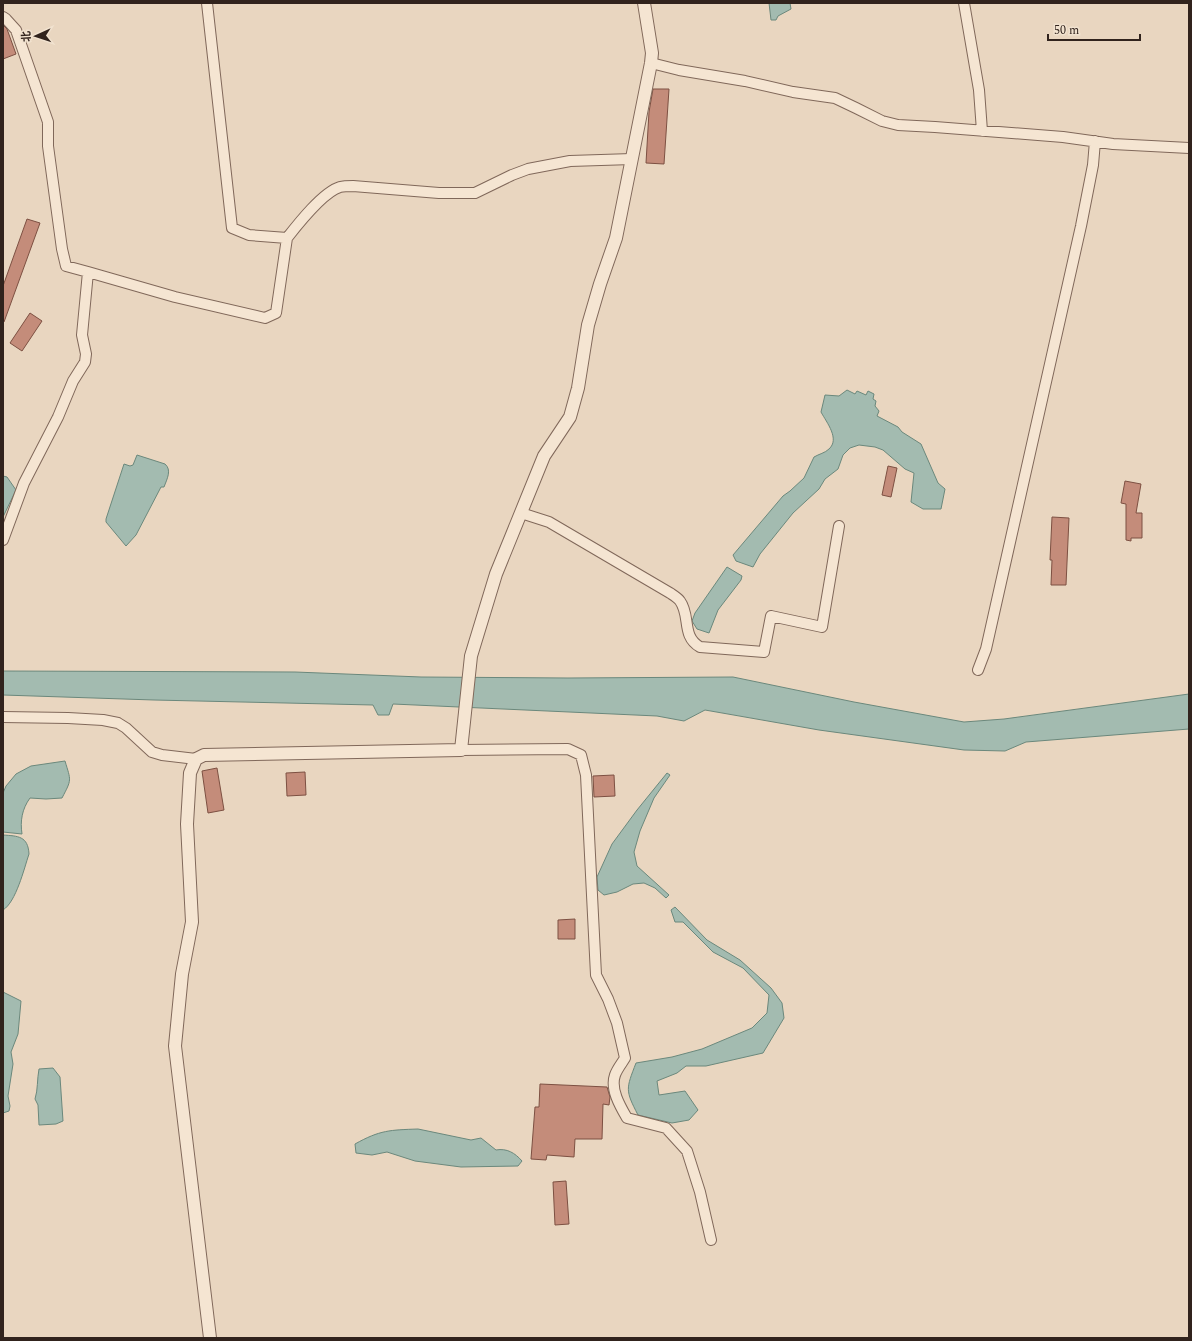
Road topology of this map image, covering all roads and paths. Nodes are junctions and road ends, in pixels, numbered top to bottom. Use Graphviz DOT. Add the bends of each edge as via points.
graph roads {
  1 [pos="207,3"];
  2 [pos="644,3"];
  3 [pos="964,3"];
  4 [pos="3,17"];
  5 [pos="651,63"];
  6 [pos="982,131"];
  7 [pos="1095,141"];
  8 [pos="1189,148"];
  9 [pos="632,159"];
  10 [pos="286,238"];
  11 [pos="88,272"];
  12 [pos="521,513"];
  13 [pos="839,526"];
  14 [pos="3,540"];
  15 [pos="978,670"];
  16 [pos="3,717"];
  17 [pos="461,750"];
  18 [pos="196,759"];
  19 [pos="711,1240"];
  20 [pos="210,1338"];
  1 -- 10 [label="street" via="232,228 248,235"];
  2 -- 5 [label="street" via="652,53"];
  3 -- 6 [label="street" via="979,90"];
  4 -- 11 [label="street" via="16,30 48,122 48,146 66,266"];
  5 -- 6 [label="street" via="835,98 882,121 898,125"];
  5 -- 9 [label="street"];
  6 -- 7 [label="street"];
  7 -- 8 [label="street"];
  7 -- 15 [label="street" via="1081,226 986,649"];
  9 -- 10 [label="street" via="570,161 528,169 475,193 340,187 327,195"];
  9 -- 12 [label="street" via="616,238 588,325 578,388 570,417 544,456"];
  10 -- 11 [label="street" via="276,313 265,318 175,297"];
  11 -- 14 [label="street" via="82,335 85,362 73,381 58,417 24,483"];
  12 -- 13 [label="street" via="549,522 670,593 680,601 689,637 694,644 700,647 764,652 771,616 822,627"];
  12 -- 17 [label="street" via="496,574 471,656"];
  16 -- 18 [label="street" via="68,718 118,723 152,752"];
  17 -- 18 [label="street" via="204,755"];
  17 -- 19 [label="street" via="568,749 580,755 586,775 596,975 617,1023 625,1058 615,1075 614,1090 627,1118 666,1128 688,1151"];
  18 -- 20 [label="street" via="190,773 187,824 192,922 182,974 175,1046"];
}
